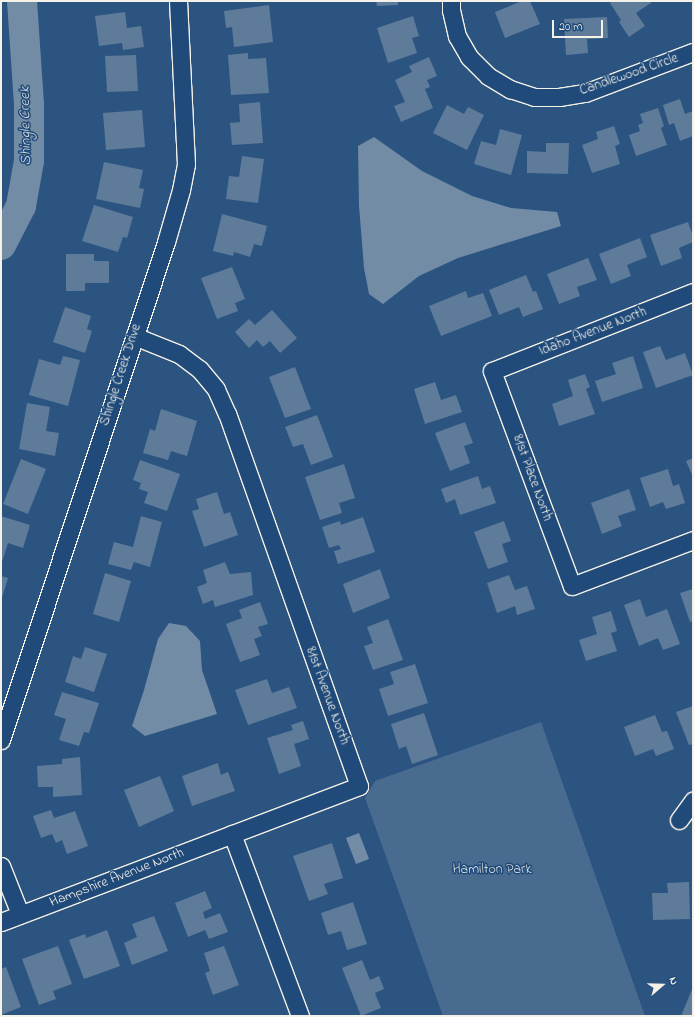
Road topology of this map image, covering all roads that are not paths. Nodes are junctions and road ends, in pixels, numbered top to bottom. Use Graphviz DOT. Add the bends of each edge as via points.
graph roads {
  1 [pos="178,1"];
  2 [pos="451,1"];
  3 [pos="693,52"];
  4 [pos="693,292"];
  5 [pos="134,336"];
  6 [pos="492,371"];
  7 [pos="693,540"];
  8 [pos="1,740"];
  9 [pos="693,801"];
  10 [pos="679,820"];
  11 [pos="232,834"];
  12 [pos="1,866"];
  13 [pos="20,914"];
  14 [pos="1,922"];
  15 [pos="300,1016"];
  1 -- 5 [label="street, Shingle Creek Drive" via="186,164 172,222"];
  2 -- 3 [label="street, Candlewood Circle" via="457,36 469,57 488,76 510,89 534,97 559,97 585,92"];
  4 -- 6 [label="street, Idaho Avenue North"];
  5 -- 8 [label="street, Shingle Creek Drive"];
  5 -- 11 [label="street, 81st Avenue North" via="179,354 200,369 216,389 228,414 359,786"];
  6 -- 7 [label="street, 81st Place North" via="572,586"];
  9 -- 10 [label="street"];
  11 -- 13 [label="street, Hampshire Avenue North"];
  11 -- 15 [label="street"];
  12 -- 13 [label="street"];
  13 -- 14 [label="street, Hampshire Avenue North"];
}
